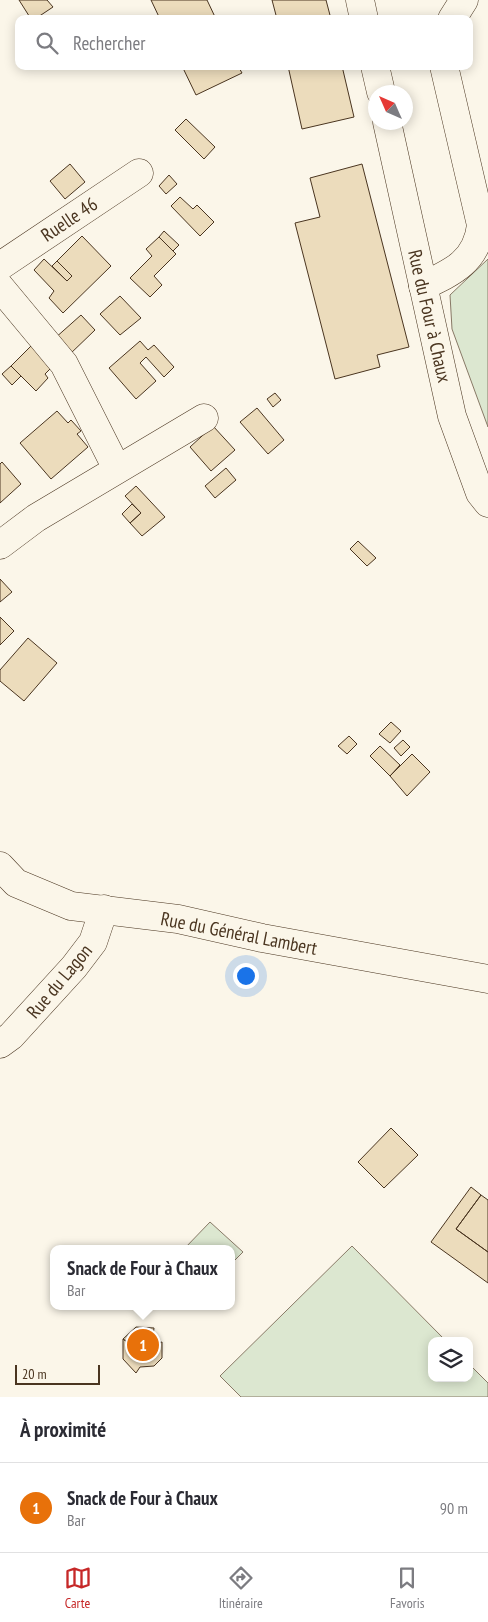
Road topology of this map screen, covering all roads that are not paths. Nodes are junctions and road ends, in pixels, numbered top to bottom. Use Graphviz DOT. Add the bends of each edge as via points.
graph roads {
  1 [pos="360,0"];
  2 [pos="464,0"];
  3 [pos="363,15"];
  4 [pos="455,15"];
  5 [pos="376,70"];
  6 [pos="445,70"];
  7 [pos="379,85"];
  8 [pos="389,130"];
  9 [pos="139,173"];
  10 [pos="0,266"];
  11 [pos="423,286"];
  12 [pos="0,287"];
  13 [pos="204,418"];
  14 [pos="117,469"];
  15 [pos="488,504"];
  16 [pos="0,545"];
  17 [pos="0,866"];
  18 [pos="104,908"];
  19 [pos="488,979"];
  20 [pos="0,1044"];
  1 -- 3 [label="street"];
  2 -- 4 [label="street"];
  5 -- 7 [label="street"];
  6 -- 11 [label="street" via="482,225 479,242 470,256 447,275"];
  8 -- 11 [label="street, Rue du Four à Chaux"];
  9 -- 10 [label="street, Ruelle 46"];
  11 -- 15 [label="street, Rue du Four à Chaux" via="452,416 480,493"];
  12 -- 14 [label="street" via="64,364"];
  13 -- 14 [label="street"];
  14 -- 16 [label="street" via="36,518"];
  17 -- 18 [label="street, Rue du Général Lambert" via="16,883 71,906"];
  18 -- 19 [label="street, Rue du Général Lambert" via="178,919 271,940"];
  18 -- 20 [label="street, Rue du Lagon" via="93,942 74,967"];
}
